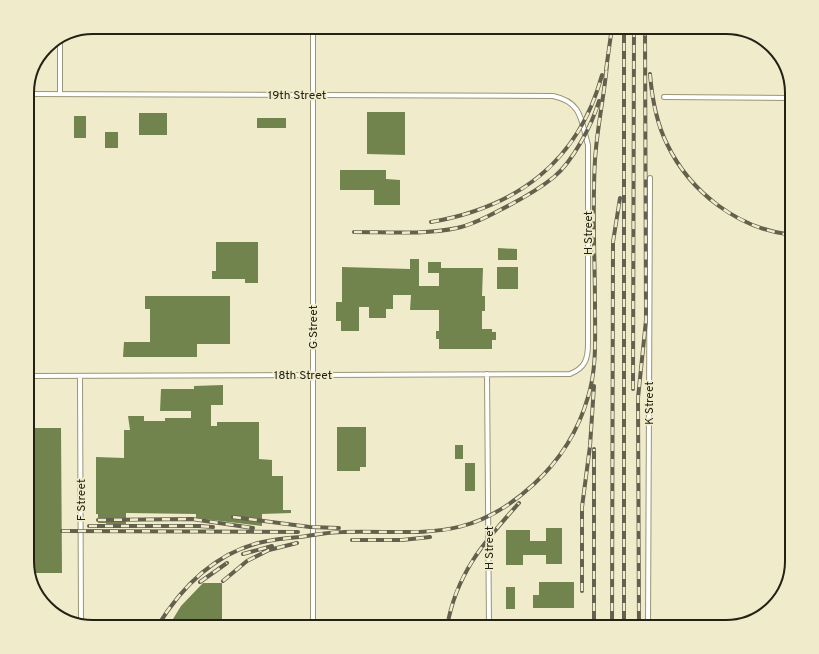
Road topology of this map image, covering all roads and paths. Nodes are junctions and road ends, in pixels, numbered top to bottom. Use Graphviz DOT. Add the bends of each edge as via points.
graph roads {
  1 [pos="313,34"];
  2 [pos="60,44"];
  3 [pos="60,93"];
  4 [pos="34,94"];
  5 [pos="312,95"];
  6 [pos="664,97"];
  7 [pos="785,98"];
  8 [pos="566,99"];
  9 [pos="650,178"];
  10 [pos="579,371"];
  11 [pos="487,374"];
  12 [pos="313,375"];
  13 [pos="34,376"];
  14 [pos="80,377"];
  15 [pos="81,618"];
  16 [pos="313,620"];
  17 [pos="490,620"];
  18 [pos="648,620"];
  1 -- 5 [label="lane, G Street"];
  2 -- 3 [label="lane"];
  3 -- 4 [label="lane, 19th Street"];
  3 -- 5 [label="lane, 19th Street"];
  5 -- 8 [label="lane, 19th Street" via="553,96"];
  5 -- 12 [label="lane, G Street"];
  6 -- 7 [label="lane"];
  8 -- 10 [label="lane, H Street" via="580,115 588,145 588,355 586,364"];
  9 -- 18 [label="lane, K Street"];
  10 -- 11 [label="lane, 18th Street" via="570,374"];
  11 -- 12 [label="lane, 18th Street"];
  11 -- 17 [label="lane, H Street"];
  12 -- 14 [label="lane, 18th Street"];
  12 -- 16 [label="lane, G Street"];
  13 -- 14 [label="lane, 18th Street"];
  14 -- 15 [label="lane, F Street"];
}
